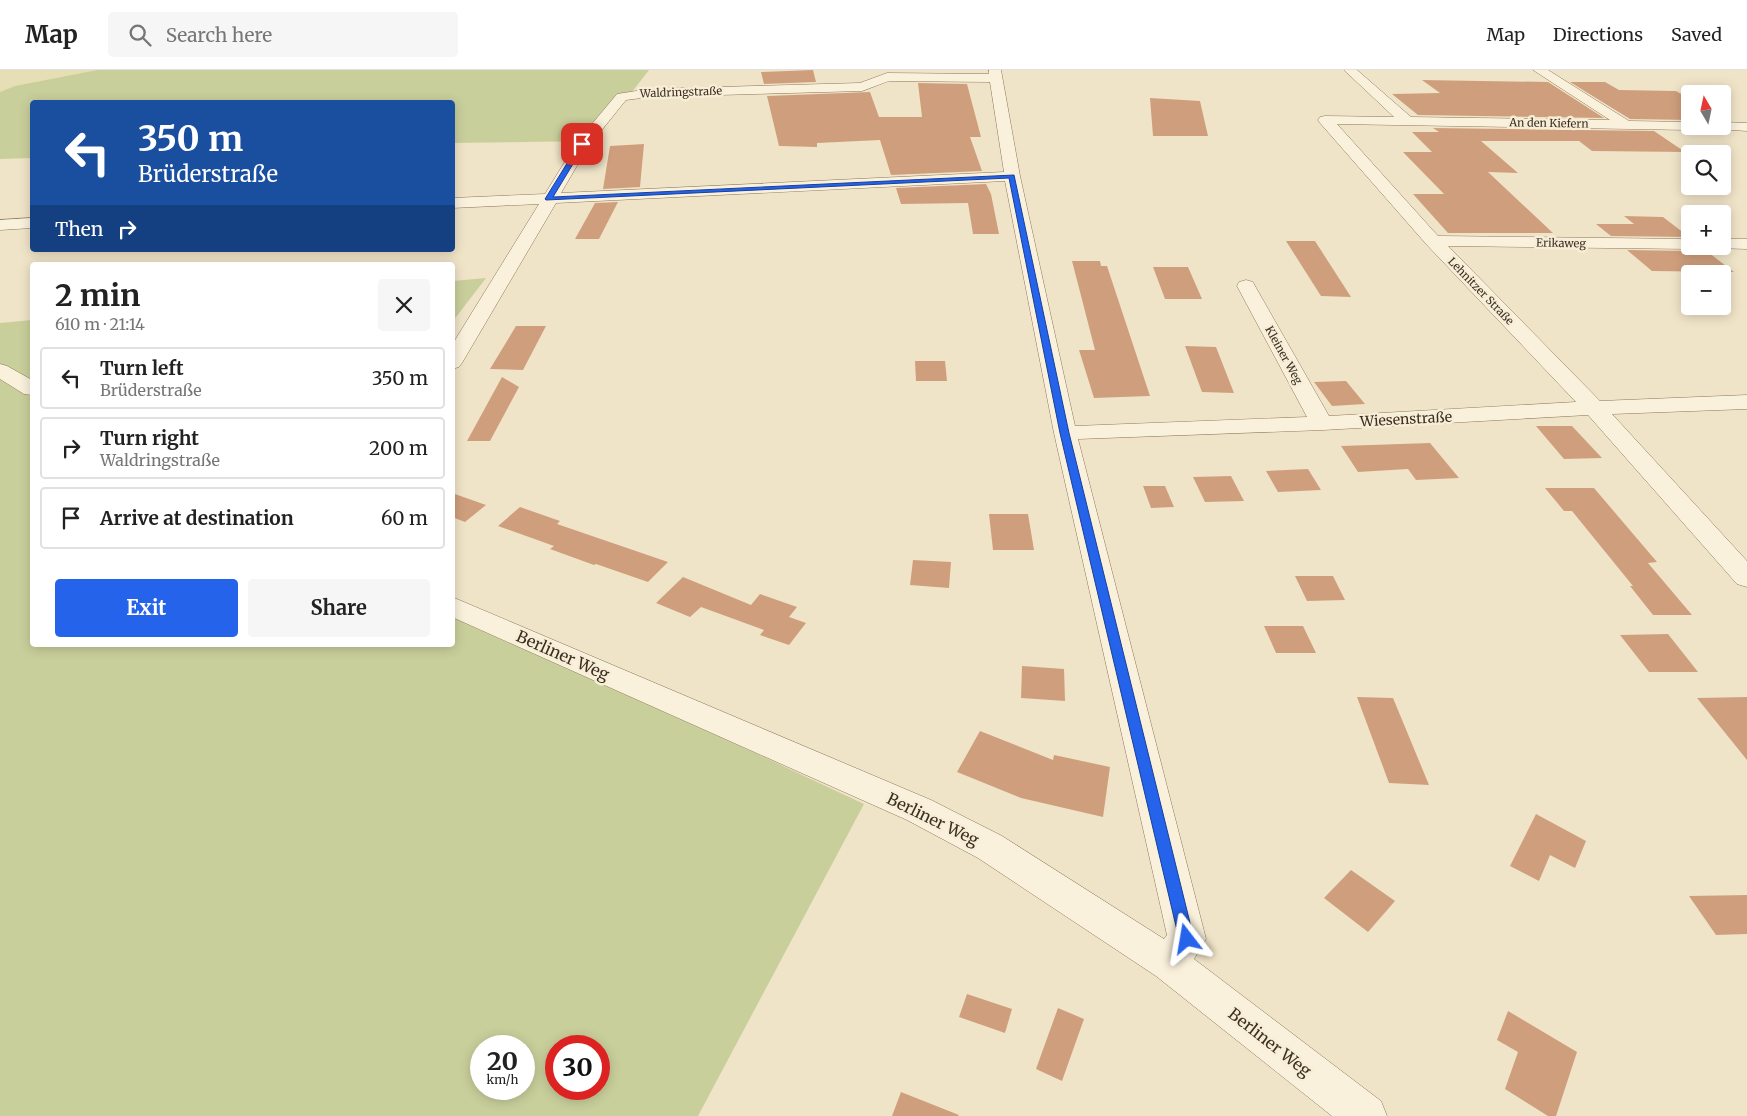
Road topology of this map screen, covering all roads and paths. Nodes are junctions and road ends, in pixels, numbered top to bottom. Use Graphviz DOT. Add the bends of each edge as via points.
graph roads {
  1 [pos="1350,70"];
  2 [pos="1539,70"];
  3 [pos="995,74"];
  4 [pos="1407,121"];
  5 [pos="1625,124"];
  6 [pos="1681,126"];
  7 [pos="1731,126"];
  8 [pos="1747,127"];
  9 [pos="1012,176"];
  10 [pos="548,199"];
  11 [pos="455,203"];
  12 [pos="30,223"];
  13 [pos="0,225"];
  14 [pos="1433,241"];
  15 [pos="1681,244"];
  16 [pos="1731,244"];
  17 [pos="1747,244"];
  18 [pos="1246,286"];
  19 [pos="455,358"];
  20 [pos="0,370"];
  21 [pos="30,388"];
  22 [pos="1747,402"];
  23 [pos="1594,408"];
  24 [pos="1323,423"];
  25 [pos="1065,433"];
  26 [pos="1747,578"];
  27 [pos="455,607"];
  28 [pos="1169,963"];
  29 [pos="1366,1116"];
  1 -- 4 [label="street"];
  2 -- 5 [label="street"];
  3 -- 9 [label="street"];
  3 -- 10 [label="street, Waldringstraße" via="887,77 862,87 649,93 622,97 582,144"];
  4 -- 5 [label="street, An den Kiefern"];
  4 -- 14 [label="street, Lehnitzer Straße" via="1325,120"];
  5 -- 6 [label="street, An den Kiefern"];
  7 -- 8 [label="street"];
  9 -- 10 [label="street"];
  9 -- 25 [label="street"];
  10 -- 11 [label="street"];
  10 -- 19 [label="street, Waldringstraße"];
  12 -- 13 [label="street"];
  14 -- 15 [label="street, Erikaweg"];
  14 -- 23 [label="street, Lehnitzer Straße"];
  16 -- 17 [label="street"];
  18 -- 24 [label="street, Kleiner Weg"];
  20 -- 21 [label="street"];
  22 -- 23 [label="street, Wiesenstraße"];
  23 -- 24 [label="street, Wiesenstraße"];
  23 -- 26 [label="street, Lehnitzer Straße"];
  24 -- 25 [label="street, Wiesenstraße"];
  25 -- 28 [label="street" via="1187,939"];
  27 -- 28 [label="street, Berliner Weg" via="919,810 990,848"];
  28 -- 29 [label="street, Berliner Weg"];
}
